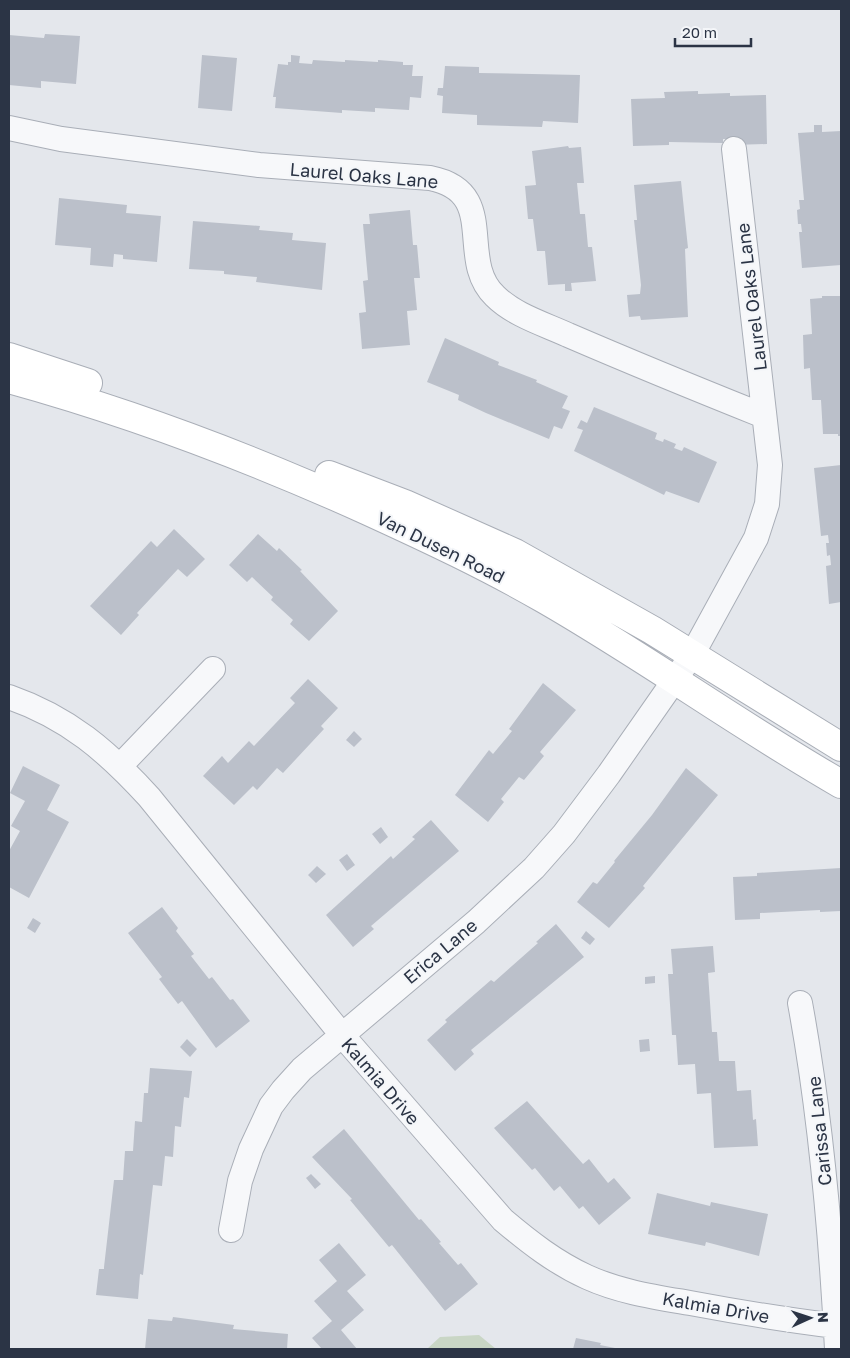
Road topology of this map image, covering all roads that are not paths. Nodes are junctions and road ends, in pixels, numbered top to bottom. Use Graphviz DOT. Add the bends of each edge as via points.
graph roads {
  1 [pos="9,128"];
  2 [pos="734,149"];
  3 [pos="9,356"];
  4 [pos="9,379"];
  5 [pos="764,416"];
  6 [pos="692,655"];
  7 [pos="214,669"];
  8 [pos="675,680"];
  9 [pos="9,697"];
  10 [pos="841,747"];
  11 [pos="120,766"];
  12 [pos="841,784"];
  13 [pos="800,1002"];
  14 [pos="342,1035"];
  15 [pos="231,1230"];
  16 [pos="836,1338"];
  1 -- 5 [label="street, Laurel Oaks Lane" via="62,139 259,165 430,178 446,182 466,198 473,211 480,274 486,287 508,308"];
  2 -- 5 [label="street, Laurel Oaks Lane"];
  3 -- 6 [label="main road, Van Dusen Road" via="232,433 315,470 405,504 515,553"];
  4 -- 8 [label="main road, Van Dusen Road" via="84,399 196,439 331,495 452,551 543,598"];
  5 -- 6 [label="street, Laurel Oaks Lane" via="770,465 761,527"];
  6 -- 8 [label="street, Erica Lane"];
  6 -- 10 [label="main road, Van Dusen Road"];
  7 -- 11 [label="street"];
  8 -- 12 [label="main road, Van Dusen Road"];
  8 -- 14 [label="street, Erica Lane" via="609,774 534,868 476,922"];
  9 -- 11 [label="street, Kalmia Drive" via="62,722 96,744"];
  11 -- 14 [label="street, Kalmia Drive" via="149,797"];
  13 -- 16 [label="street, Carissa Lane" via="819,1129 831,1245"];
  14 -- 15 [label="street, Erica Lane" via="302,1070 271,1106 240,1181"];
  14 -- 16 [label="street, Kalmia Drive" via="503,1220 557,1261 586,1276 636,1294 733,1311"];
}
